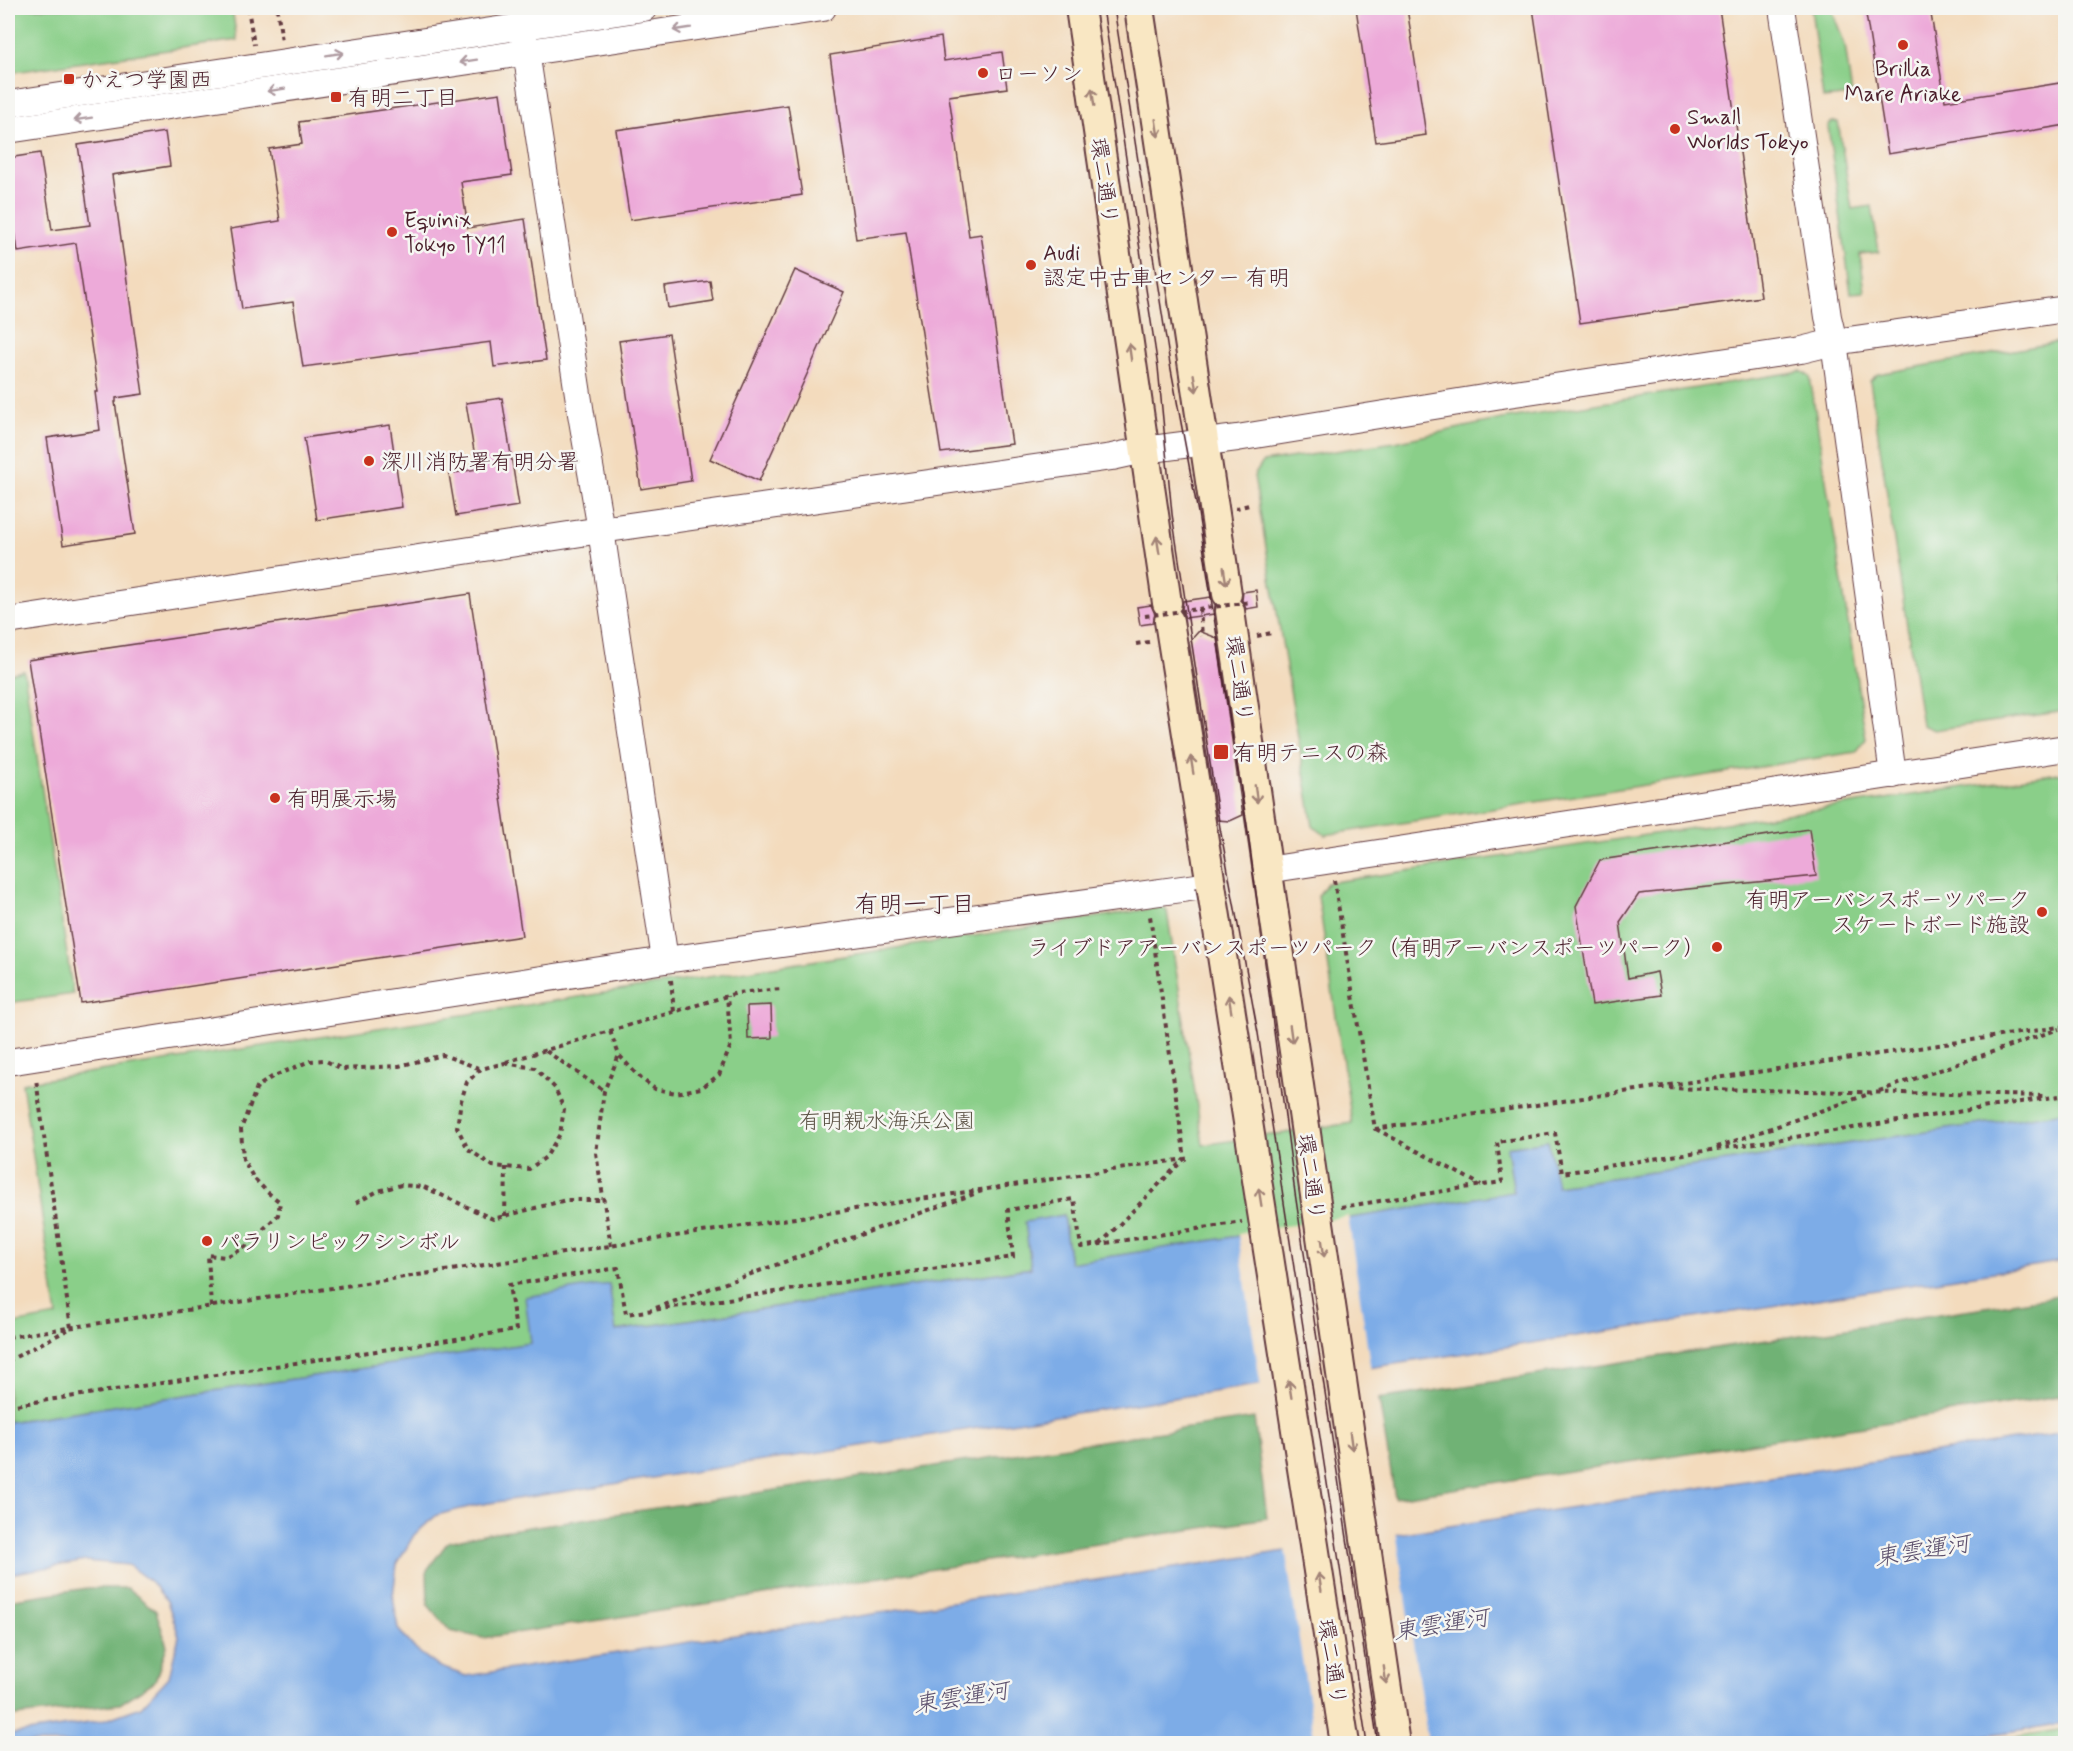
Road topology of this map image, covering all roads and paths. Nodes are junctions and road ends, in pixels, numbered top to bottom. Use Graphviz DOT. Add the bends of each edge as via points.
graph roads {
  1 [pos="248,8"];
  2 [pos="277,8"];
  3 [pos="644,8"];
  4 [pos="823,8"];
  5 [pos="1080,8"];
  6 [pos="1139,8"];
  7 [pos="1782,8"];
  8 [pos="521,16"];
  9 [pos="283,45"];
  10 [pos="254,49"];
  11 [pos="526,52"];
  12 [pos="8,104"];
  13 [pos="8,130"];
  14 [pos="2066,309"];
  15 [pos="1834,342"];
  16 [pos="1204,442"];
  17 [pos="1144,450"];
  18 [pos="1249,506"];
  19 [pos="1239,518"];
  20 [pos="601,530"];
  21 [pos="1236,603"];
  22 [pos="1200,609"];
  23 [pos="1157,619"];
  24 [pos="8,621"];
  25 [pos="1202,636"];
  26 [pos="1136,644"];
  27 [pos="2066,748"];
  28 [pos="1893,775"];
  29 [pos="1267,870"];
  30 [pos="1334,879"];
  31 [pos="1211,885"];
  32 [pos="1149,906"];
  33 [pos="668,969"];
  34 [pos="781,989"];
  35 [pos="727,996"];
  36 [pos="674,1012"];
  37 [pos="2066,1026"];
  38 [pos="610,1031"];
  39 [pos="545,1051"];
  40 [pos="619,1055"];
  41 [pos="8,1062"];
  42 [pos="505,1063"];
  43 [pos="481,1069"];
  44 [pos="36,1074"];
  45 [pos="1647,1088"];
  46 [pos="604,1091"];
  47 [pos="1875,1092"];
  48 [pos="2066,1095"];
  49 [pos="2058,1096"];
  50 [pos="1375,1129"];
  51 [pos="1708,1150"];
  52 [pos="1185,1159"];
  53 [pos="506,1167"];
  54 [pos="1481,1185"];
  55 [pos="992,1188"];
  56 [pos="603,1200"];
  57 [pos="356,1203"];
  58 [pos="1331,1208"];
  59 [pos="504,1216"];
  60 [pos="1250,1221"];
  61 [pos="1100,1244"];
  62 [pos="611,1246"];
  63 [pos="211,1307"];
  64 [pos="647,1311"];
  65 [pos="71,1328"];
  66 [pos="8,1338"];
  67 [pos="8,1361"];
  68 [pos="8,1406"];
  69 [pos="1346,1743"];
  70 [pos="1395,1743"];
  1 -- 10 [label="path"];
  2 -- 9 [label="path"];
  3 -- 8 [label="street"];
  4 -- 11 [label="street, one-way"];
  17 -- 5 [label="main road, 環二通り, one-way"];
  6 -- 16 [label="main road, 環二通り, one-way"];
  7 -- 15 [label="street"];
  8 -- 11 [label="street"];
  12 -- 8 [label="street, one-way"];
  11 -- 13 [label="street, one-way"];
  11 -- 20 [label="street"];
  14 -- 15 [label="street"];
  15 -- 16 [label="street"];
  15 -- 28 [label="street"];
  16 -- 17 [label="street"];
  16 -- 21 [label="main road, 環二通り, one-way"];
  17 -- 20 [label="street"];
  23 -- 17 [label="main road, 環二通り, one-way"];
  18 -- 19 [label="path" via="1237,508"];
  20 -- 24 [label="street"];
  20 -- 33 [label="street"];
  21 -- 22 [label="path, bridge"];
  21 -- 29 [label="main road, 環二通り, one-way"];
  22 -- 23 [label="path, bridge"];
  22 -- 25 [label="path"];
  23 -- 26 [label="path" via="1149,643"];
  31 -- 23 [label="main road, 環二通り, one-way"];
  27 -- 28 [label="street"];
  28 -- 29 [label="street"];
  29 -- 70 [label="main road, 環二通り, one-way, bridge"];
  30 -- 50 [label="path"];
  31 -- 33 [label="street"];
  69 -- 31 [label="main road, 環二通り, one-way, bridge"];
  32 -- 52 [label="path"];
  33 -- 36 [label="path"];
  33 -- 41 [label="street"];
  34 -- 35 [label="path"];
  35 -- 36 [label="path"];
  35 -- 40 [label="path" via="731,1044 719,1075 701,1088 676,1093 655,1089"];
  36 -- 38 [label="path"];
  37 -- 45 [label="path"];
  37 -- 47 [label="path"];
  38 -- 39 [label="path"];
  38 -- 40 [label="path"];
  39 -- 42 [label="path"];
  39 -- 46 [label="path"];
  40 -- 46 [label="path"];
  42 -- 43 [label="path"];
  42 -- 53 [label="path" via="535,1068 555,1088 564,1109 560,1134 546,1157 529,1169"];
  43 -- 53 [label="path" via="466,1082 457,1127 468,1149 493,1166"];
  43 -- 63 [label="path" via="443,1055 399,1066 342,1069 324,1060 310,1061 257,1087 241,1128 243,1159 253,1177 280,1202 278,1215 245,1247 226,1257 208,1256"];
  44 -- 65 [label="path"];
  45 -- 47 [label="path"];
  45 -- 50 [label="path"];
  46 -- 56 [label="path" via="596,1153"];
  47 -- 49 [label="path"];
  47 -- 51 [label="path"];
  48 -- 49 [label="path"];
  49 -- 51 [label="path"];
  50 -- 54 [label="path"];
  51 -- 54 [label="path" via="1563,1173 1555,1133 1497,1142 1502,1182"];
  52 -- 55 [label="path"];
  52 -- 61 [label="path"];
  53 -- 59 [label="path"];
  54 -- 58 [label="path"];
  55 -- 62 [label="path"];
  55 -- 64 [label="path"];
  56 -- 59 [label="path" via="566,1200"];
  56 -- 62 [label="path"];
  57 -- 59 [label="path" via="401,1185 424,1187 493,1219"];
  60 -- 61 [label="path"];
  61 -- 64 [label="path" via="1082,1247 1074,1199 1008,1210 1013,1257"];
  62 -- 63 [label="path"];
  63 -- 65 [label="path"];
  64 -- 68 [label="path" via="626,1314 618,1268 509,1285 516,1330"];
  65 -- 66 [label="path"];
  65 -- 67 [label="path"];
}
